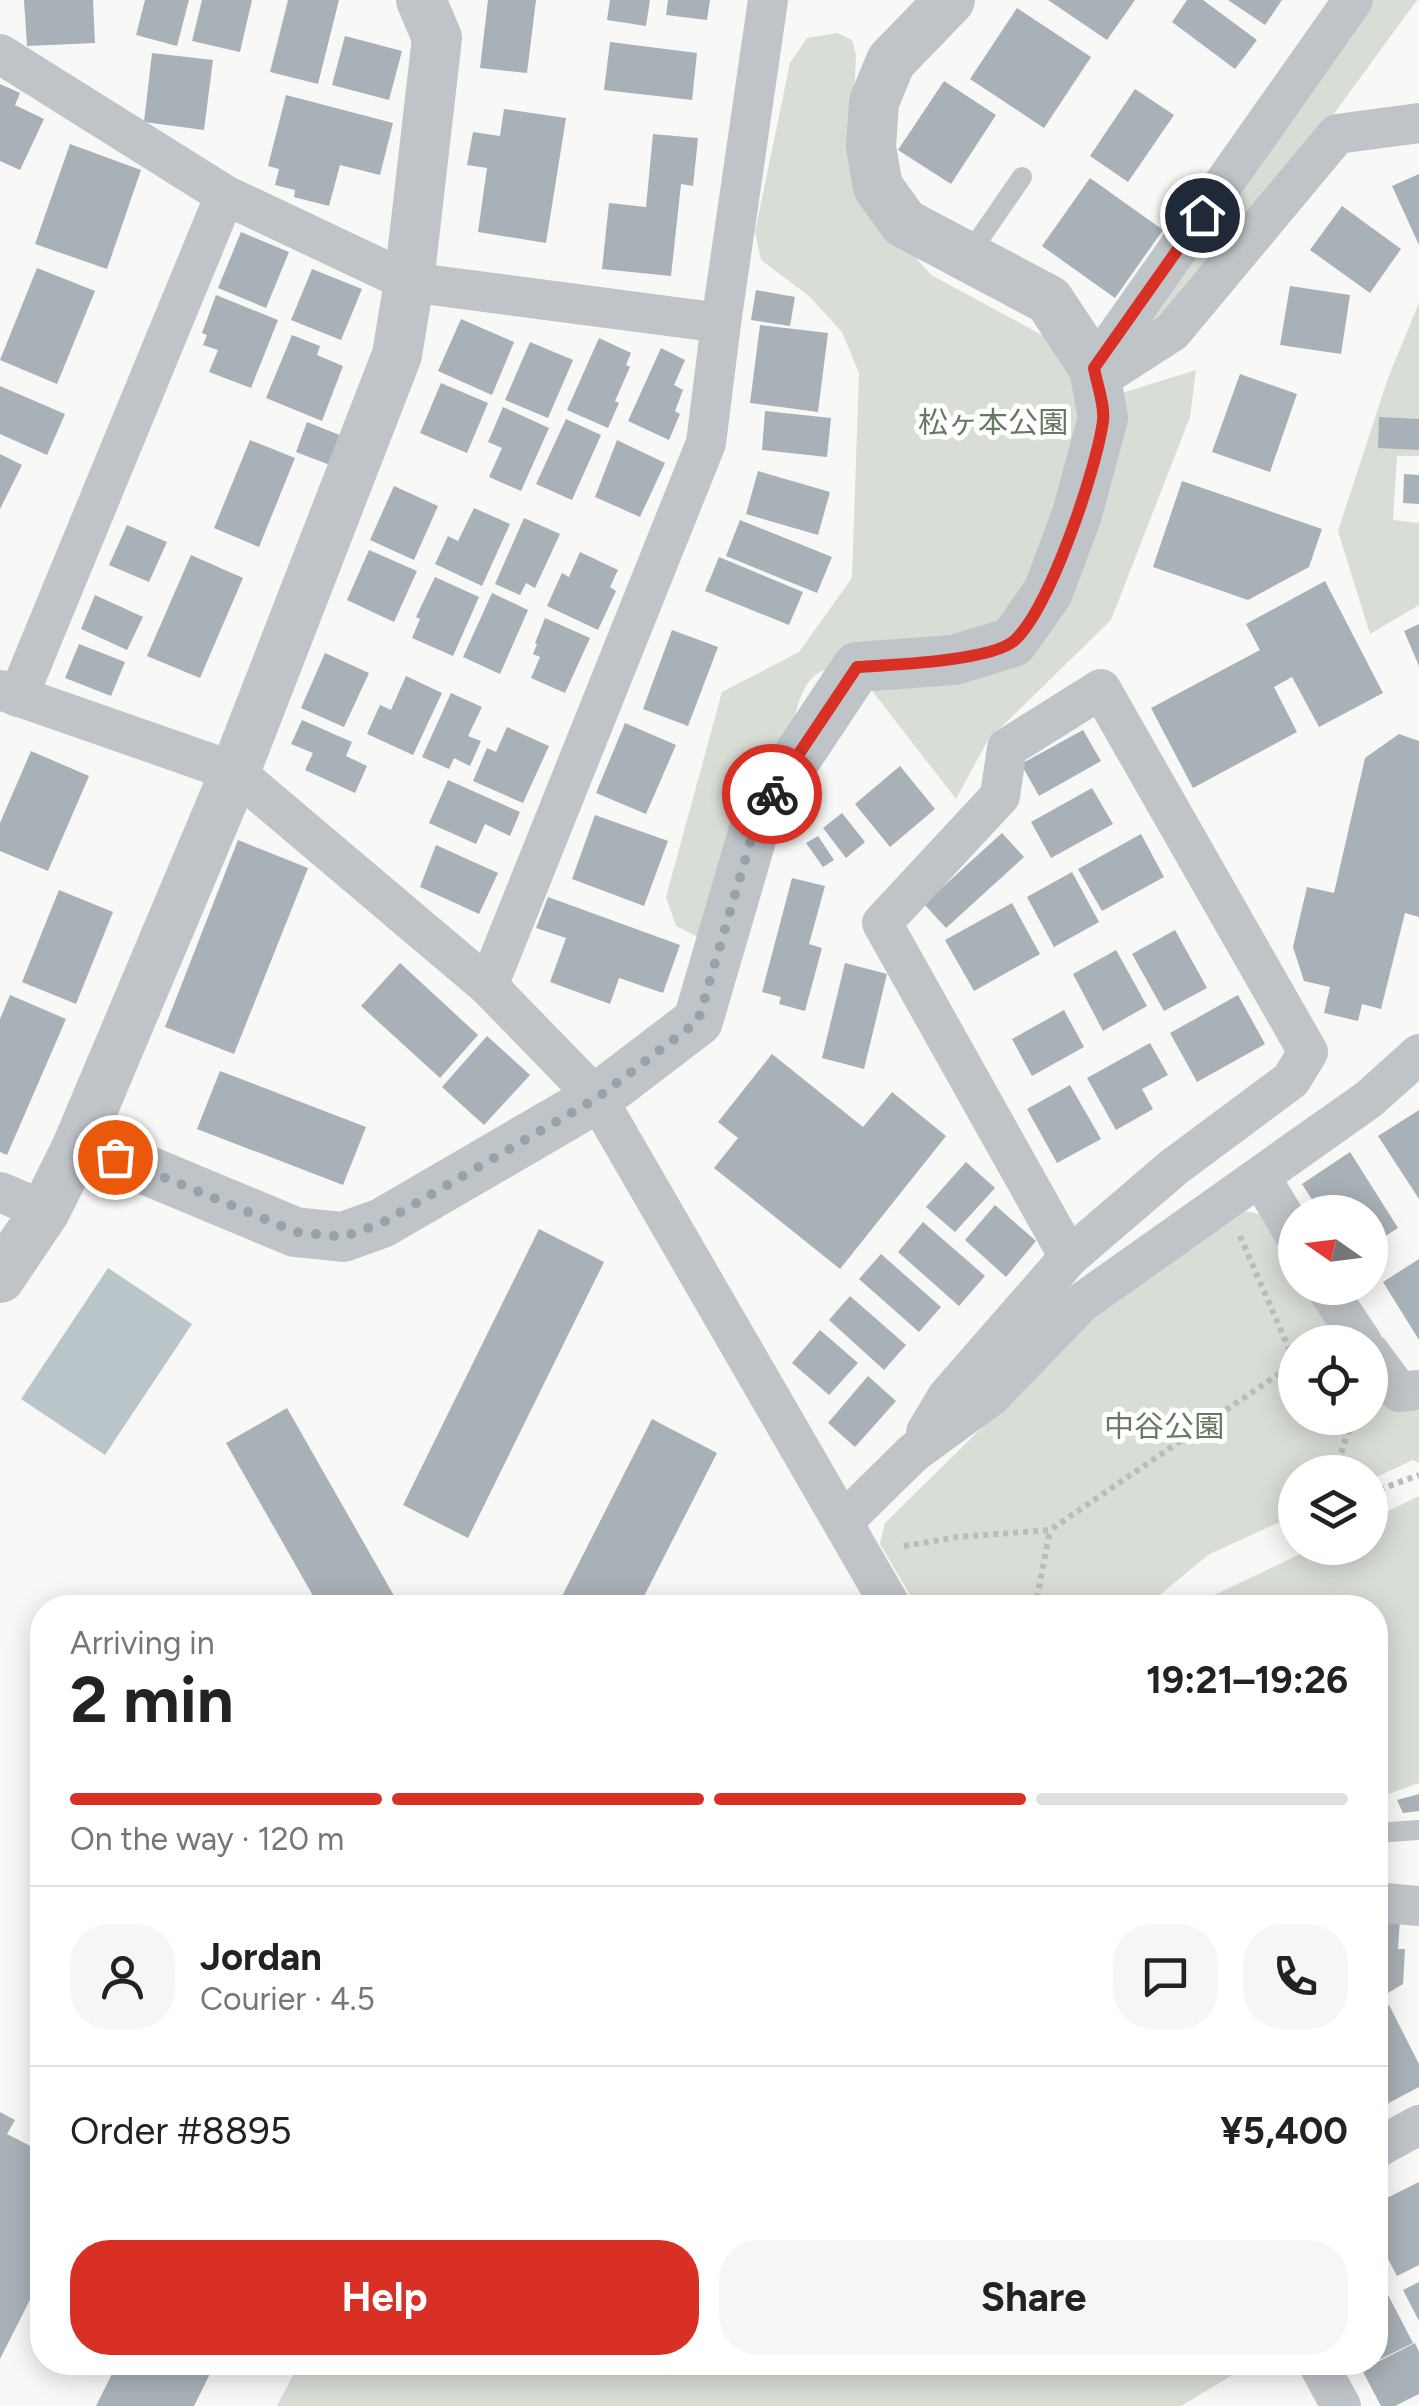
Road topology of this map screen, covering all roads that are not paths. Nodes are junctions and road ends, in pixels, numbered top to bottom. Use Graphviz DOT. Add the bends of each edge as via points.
graph roads {
  1 [pos="421,0"];
  2 [pos="768,0"];
  3 [pos="950,0"];
  4 [pos="1353,0"];
  5 [pos="0,54"];
  6 [pos="1419,123"];
  7 [pos="1022,178"];
  8 [pos="225,195"];
  9 [pos="966,258"];
  10 [pos="409,282"];
  11 [pos="720,323"];
  12 [pos="1095,375"];
  13 [pos="9,693"];
  14 [pos="235,772"];
  15 [pos="488,986"];
  16 [pos="1419,1054"];
  17 [pos="597,1098"];
  18 [pos="76,1149"];
  19 [pos="1261,1178"];
  20 [pos="22,1202"];
  21 [pos="1278,1206"];
  22 [pos="1069,1256"];
  23 [pos="0,1278"];
  24 [pos="1388,1377"];
  25 [pos="1419,1390"];
  26 [pos="913,1453"];
  27 [pos="851,1538"];
  28 [pos="884,1595"];
  29 [pos="1419,1830"];
  30 [pos="1388,1831"];
  31 [pos="1388,1903"];
  32 [pos="1419,1906"];
  33 [pos="1419,2124"];
  34 [pos="1388,2142"];
  35 [pos="1324,2375"];
  36 [pos="1341,2406"];
  1 -- 10 [label="street" via="437,38"];
  2 -- 11 [label="street"];
  3 -- 9 [label="street" via="892,61 874,102 871,147 878,187 904,223"];
  4 -- 12 [label="street"];
  5 -- 8 [label="street"];
  6 -- 12 [label="street" via="1337,134 1172,332"];
  7 -- 9 [label="lane"];
  8 -- 10 [label="street"];
  8 -- 13 [label="street"];
  9 -- 12 [label="street" via="1049,300"];
  10 -- 11 [label="street"];
  10 -- 14 [label="street" via="397,356"];
  11 -- 15 [label="street" via="706,443"];
  12 -- 17 [label="street" via="1104,418 1048,592 1013,642 954,660 857,667 758,816 698,1021"];
  13 -- 14 [label="street"];
  14 -- 15 [label="street"];
  14 -- 18 [label="street"];
  15 -- 17 [label="street"];
  16 -- 19 [label="street"];
  17 -- 18 [label="street" via="382,1223 343,1237 296,1232 115,1157"];
  17 -- 27 [label="street"];
  18 -- 20 [label="street"];
  19 -- 21 [label="street"];
  19 -- 26 [label="street" via="1081,1304 991,1396"];
  20 -- 23 [label="street"];
  22 -- 22 [label="street" via="882,922 1000,796 1007,748 1100,690 1308,1052 1291,1080"];
  22 -- 26 [label="street" via="948,1397"];
  24 -- 25 [label="street" via="1399,1392"];
  26 -- 27 [label="street"];
  27 -- 28 [label="street"];
  29 -- 30 [label="lane"];
  31 -- 32 [label="street"];
  33 -- 34 [label="street"];
  35 -- 36 [label="street"];
}
